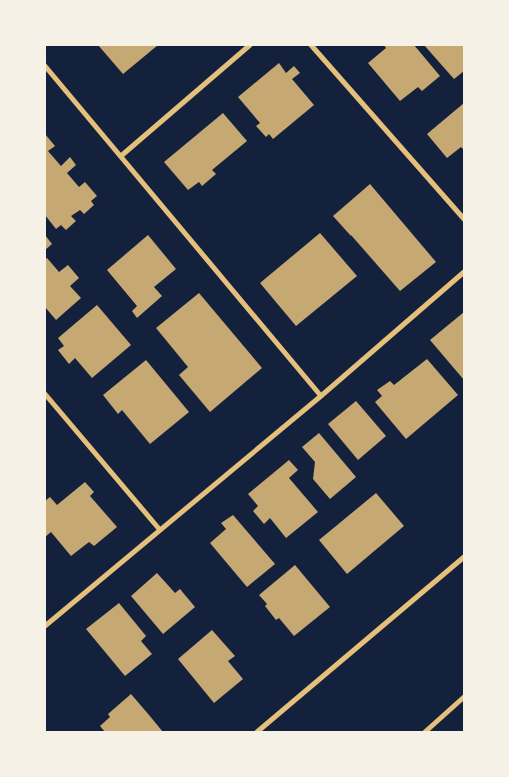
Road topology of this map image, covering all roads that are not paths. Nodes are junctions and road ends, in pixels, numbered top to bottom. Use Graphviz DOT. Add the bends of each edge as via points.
graph roads {
  1 [pos="250,45"];
  2 [pos="311,45"];
  3 [pos="45,66"];
  4 [pos="121,156"];
  5 [pos="464,219"];
  6 [pos="464,272"];
  7 [pos="45,394"];
  8 [pos="321,396"];
  9 [pos="160,530"];
  10 [pos="464,557"];
  11 [pos="45,626"];
  12 [pos="464,696"];
  13 [pos="257,732"];
  14 [pos="425,732"];
  1 -- 4 [label="street"];
  2 -- 5 [label="street"];
  3 -- 4 [label="street"];
  4 -- 8 [label="street"];
  6 -- 8 [label="street"];
  7 -- 9 [label="street"];
  8 -- 9 [label="street"];
  9 -- 11 [label="street"];
  10 -- 13 [label="street"];
  12 -- 14 [label="street"];
}
